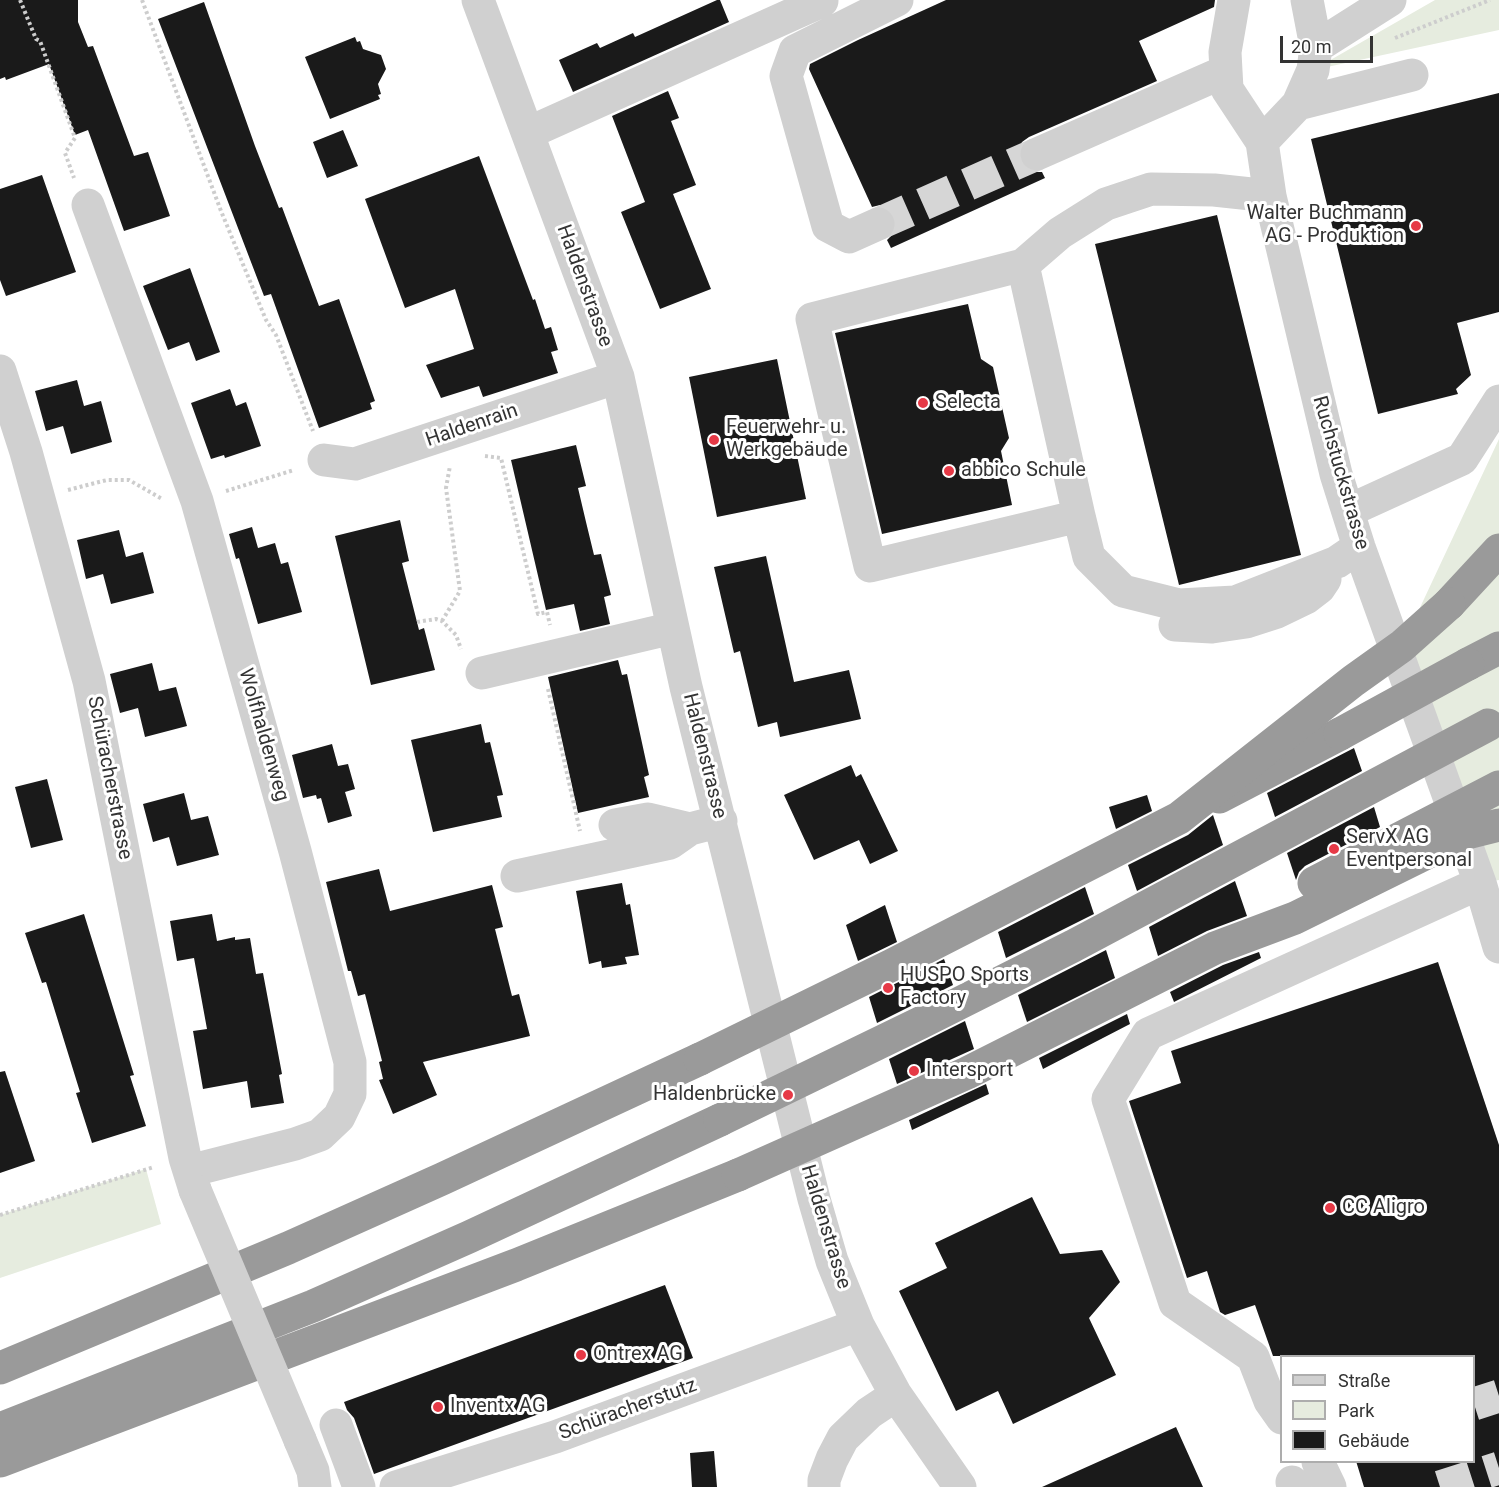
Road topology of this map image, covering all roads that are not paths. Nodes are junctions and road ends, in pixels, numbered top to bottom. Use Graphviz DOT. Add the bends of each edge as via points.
graph roads {
  1 [pos="478,0"];
  2 [pos="897,0"];
  3 [pos="1234,0"];
  4 [pos="1307,0"];
  5 [pos="1390,0"];
  6 [pos="822,1"];
  7 [pos="1316,46"];
  8 [pos="1226,71"];
  9 [pos="1412,75"];
  10 [pos="1298,104"];
  11 [pos="528,133"];
  12 [pos="1262,142"];
  13 [pos="1037,154"];
  14 [pos="1270,196"];
  15 [pos="1074,204"];
  16 [pos="88,205"];
  17 [pos="878,224"];
  18 [pos="1023,265"];
  19 [pos="0,370"];
  20 [pos="618,377"];
  21 [pos="1499,401"];
  22 [pos="13,455"];
  23 [pos="324,460"];
  24 [pos="1348,511"];
  25 [pos="1079,516"];
  26 [pos="1499,550"];
  27 [pos="1348,554"];
  28 [pos="1176,625"];
  29 [pos="674,628"];
  30 [pos="1499,648"];
  31 [pos="482,673"];
  32 [pos="1493,722"];
  33 [pos="1499,787"];
  34 [pos="1179,818"];
  35 [pos="615,825"];
  36 [pos="705,825"];
  37 [pos="1499,825"];
  38 [pos="517,876"];
  39 [pos="1480,883"];
  40 [pos="1499,947"];
  41 [pos="1215,948"];
  42 [pos="190,1173"];
  43 [pos="858,1324"];
  44 [pos="0,1368"];
  45 [pos="896,1395"];
  46 [pos="1280,1416"];
  47 [pos="336,1425"];
  48 [pos="0,1429"];
  49 [pos="0,1461"];
  50 [pos="1319,1463"];
  51 [pos="315,1487"];
  52 [pos="359,1487"];
  53 [pos="396,1487"];
  54 [pos="824,1487"];
  55 [pos="960,1487"];
  56 [pos="1330,1487"];
  1 -- 11 [label="street, Haldenstrasse"];
  2 -- 17 [label="street" via="795,51 786,76 828,226 849,237"];
  3 -- 8 [label="street" via="1225,52"];
  4 -- 7 [label="street"];
  5 -- 7 [label="street"];
  6 -- 11 [label="street"];
  7 -- 10 [label="street" via="1313,70"];
  8 -- 12 [label="street" via="1227,89"];
  8 -- 13 [label="street"];
  9 -- 10 [label="street"];
  10 -- 12 [label="street"];
  11 -- 20 [label="street, Haldenstrasse"];
  12 -- 14 [label="street, Ruchstuckstrasse"];
  14 -- 15 [label="street" via="1222,175 1188,172 1122,183"];
  14 -- 18 [label="street" via="1151,189 1106,204 1060,233"];
  14 -- 24 [label="street, Ruchstuckstrasse"];
  16 -- 42 [label="street, Wolfhaldenweg" via="197,501 296,851 350,1062 350,1094 339,1117 320,1135"];
  18 -- 25 [label="street"];
  18 -- 25 [label="street" via="812,319 870,566"];
  19 -- 22 [label="street, Schüracherstrasse"];
  20 -- 23 [label="street, Haldenrain" via="355,464"];
  20 -- 29 [label="street, Haldenstrasse"];
  21 -- 24 [label="street" via="1462,459"];
  22 -- 42 [label="street, Schüracherstrasse" via="89,681"];
  24 -- 27 [label="street, Ruchstuckstrasse"];
  25 -- 27 [label="street" via="1089,557 1123,591 1179,605 1234,602"];
  26 -- 34 [label="highway, bridge" via="1449,604 1402,646"];
  27 -- 28 [label="street" via="1319,588 1277,612 1212,627"];
  27 -- 39 [label="street, Ruchstuckstrasse"];
  29 -- 31 [label="street" via="552,669"];
  29 -- 36 [label="street, Haldenstrasse"];
  30 -- 34 [label="highway, bridge"];
  32 -- 48 [label="highway, bridge" via="1073,946 720,1120 312,1306"];
  33 -- 41 [label="highway, bridge" via="1284,899"];
  34 -- 44 [label="highway, bridge" via="700,1059 288,1248"];
  35 -- 36 [label="street" via="648,819"];
  36 -- 38 [label="street" via="670,843"];
  36 -- 43 [label="street, Haldenstrasse" via="832,1261"];
  37 -- 41 [label="highway, bridge" via="1467,833 1295,918"];
  39 -- 40 [label="street, Ruchstuckstrasse"];
  39 -- 46 [label="street" via="1148,1034 1108,1099 1175,1303 1253,1357"];
  41 -- 49 [label="highway, bridge" via="967,1073 738,1176 516,1265"];
  42 -- 51 [label="street, bridge" via="313,1471"];
  43 -- 45 [label="street, Haldenstrasse"];
  43 -- 53 [label="street, Schüracherstutz" via="555,1437"];
  45 -- 54 [label="street" via="869,1413 843,1438"];
  45 -- 55 [label="street, Haldenstrasse"];
  47 -- 52 [label="street"];
  50 -- 56 [label="street"];
}
